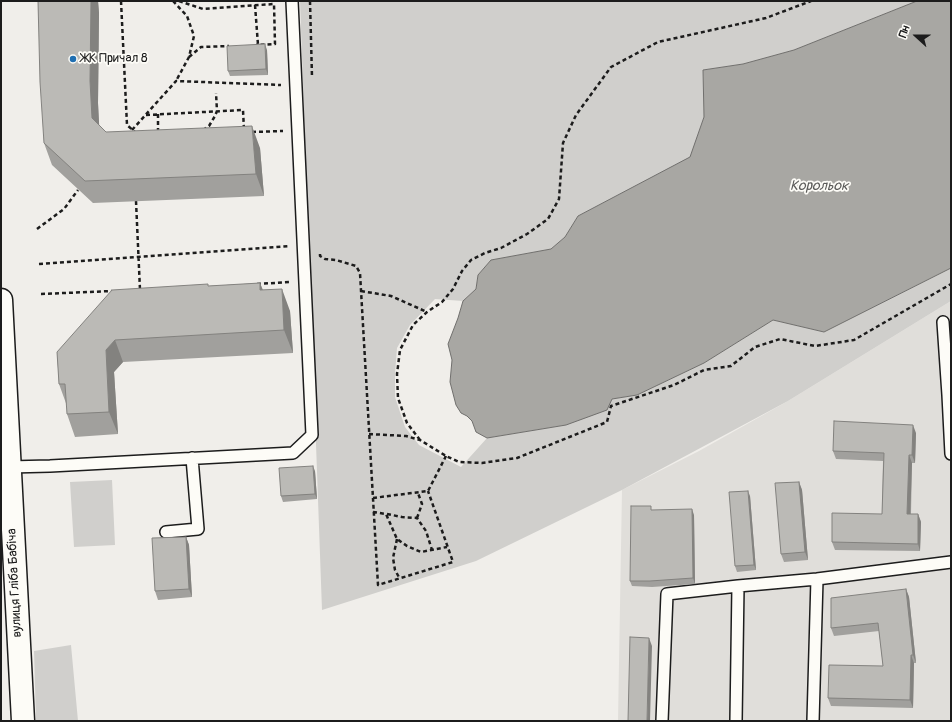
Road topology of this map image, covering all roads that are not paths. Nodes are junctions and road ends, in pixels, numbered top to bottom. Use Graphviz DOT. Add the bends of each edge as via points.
graph roads {
  1 [pos="292,1"];
  2 [pos="1,300"];
  3 [pos="943,322"];
  4 [pos="950,394"];
  5 [pos="951,454"];
  6 [pos="192,458"];
  7 [pos="9,467"];
  8 [pos="166,532"];
  9 [pos="951,562"];
  10 [pos="817,580"];
  11 [pos="738,586"];
  12 [pos="22,721"];
  13 [pos="662,721"];
  14 [pos="736,721"];
  15 [pos="813,721"];
  1 -- 6 [label="lane" via="312,435 293,453"];
  2 -- 7 [label="street, вулиця Гліба Бабіча"];
  3 -- 4 [label="lane"];
  4 -- 5 [label="lane"];
  6 -- 7 [label="lane"];
  6 -- 8 [label="lane" via="198,529"];
  7 -- 12 [label="street, вулиця Гліба Бабіча"];
  9 -- 10 [label="lane"];
  10 -- 11 [label="lane"];
  10 -- 15 [label="lane"];
  11 -- 13 [label="lane" via="667,594"];
  11 -- 14 [label="lane"];
}
